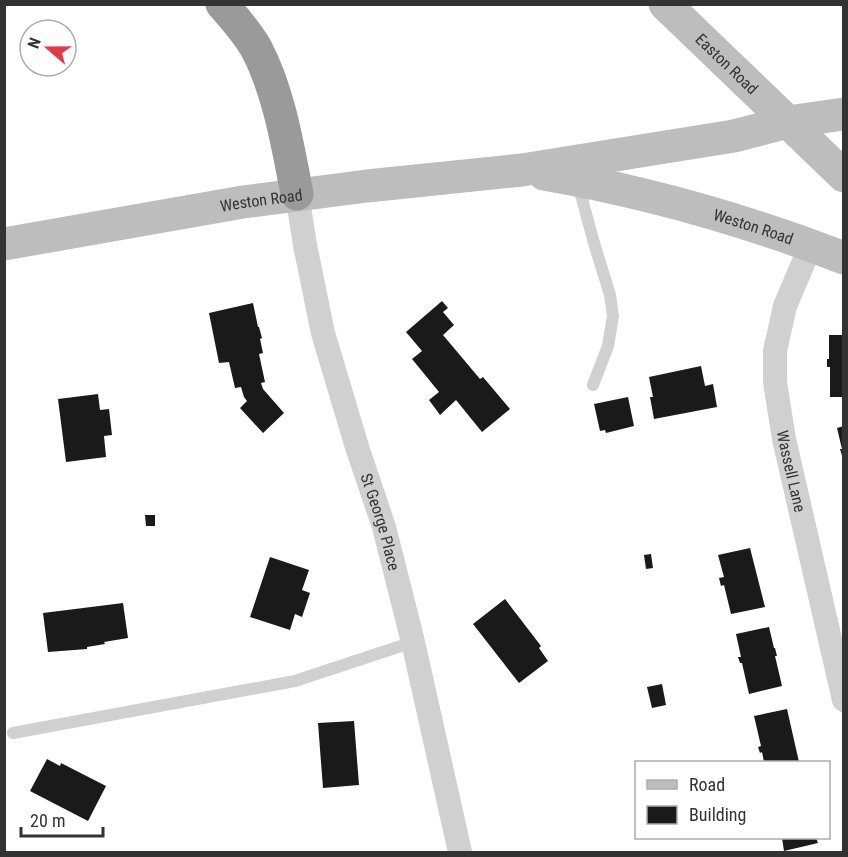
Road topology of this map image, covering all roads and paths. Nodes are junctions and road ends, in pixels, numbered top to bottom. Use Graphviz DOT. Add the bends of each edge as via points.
graph roads {
  1 [pos="665,4"];
  2 [pos="222,7"];
  3 [pos="843,114"];
  4 [pos="788,122"];
  5 [pos="522,170"];
  6 [pos="843,176"];
  7 [pos="577,180"];
  8 [pos="297,194"];
  9 [pos="4,244"];
  10 [pos="811,245"];
  11 [pos="843,258"];
  12 [pos="593,385"];
  13 [pos="413,642"];
  14 [pos="843,700"];
  15 [pos="13,733"];
  16 [pos="460,852"];
  1 -- 4 [label="main road, Easton Road"];
  2 -- 8 [label="highway" via="256,49 273,90"];
  3 -- 4 [label="main road, Weston Road"];
  4 -- 5 [label="main road, Weston Road" via="734,136"];
  4 -- 6 [label="main road, Easton Road"];
  5 -- 7 [label="main road, Weston Road"];
  5 -- 8 [label="main road, Weston Road"];
  7 -- 10 [label="main road, Weston Road" via="700,208"];
  7 -- 12 [label="lane" via="613,316 608,346"];
  8 -- 9 [label="main road, Weston Road"];
  8 -- 13 [label="street, St George Place" via="323,333 384,527"];
  10 -- 11 [label="main road, Weston Road"];
  10 -- 14 [label="street, Wassell Lane" via="785,306 775,351 776,382 784,439"];
  13 -- 15 [label="lane" via="295,681"];
  13 -- 16 [label="street, St George Place"];
}
